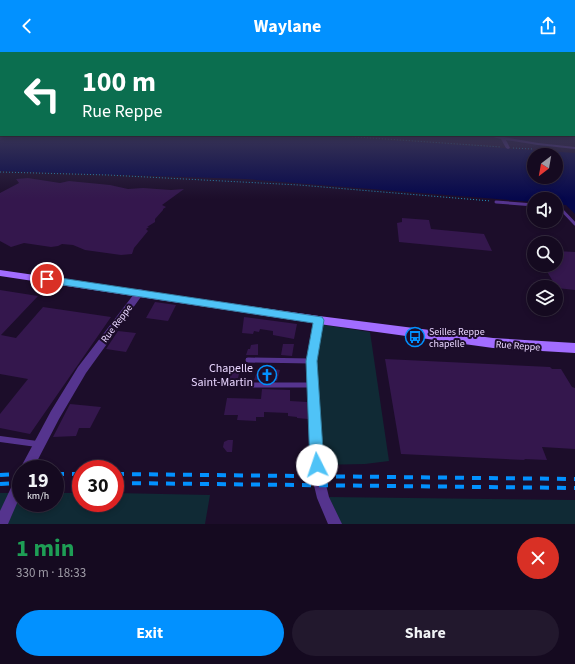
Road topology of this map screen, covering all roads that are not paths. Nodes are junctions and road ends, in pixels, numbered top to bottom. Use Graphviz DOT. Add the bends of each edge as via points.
graph roads {
  1 [pos="496,202"];
  2 [pos="527,204"];
  3 [pos="563,211"];
  4 [pos="575,224"];
  5 [pos="0,273"];
  6 [pos="140,292"];
  7 [pos="319,320"];
  8 [pos="575,348"];
  9 [pos="248,360"];
  10 [pos="312,361"];
  11 [pos="250,385"];
  12 [pos="312,385"];
  13 [pos="0,439"];
  14 [pos="39,444"];
  15 [pos="31,460"];
  16 [pos="12,499"];
  17 [pos="1,524"];
  18 [pos="335,524"];
  1 -- 2 [label="lane"];
  3 -- 4 [label="lane"];
  5 -- 6 [label="main road"];
  6 -- 7 [label="main road, Rue Reppe"];
  6 -- 14 [label="street, Rue Reppe" via="82,370"];
  7 -- 8 [label="main road, Rue Reppe" via="493,343"];
  7 -- 10 [label="street"];
  9 -- 10 [label="lane"];
  10 -- 12 [label="street"];
  11 -- 12 [label="lane"];
  12 -- 18 [label="street" via="319,485"];
  13 -- 14 [label="lane"];
  14 -- 15 [label="street, Rue Reppe"];
  16 -- 17 [label="street"];
}
